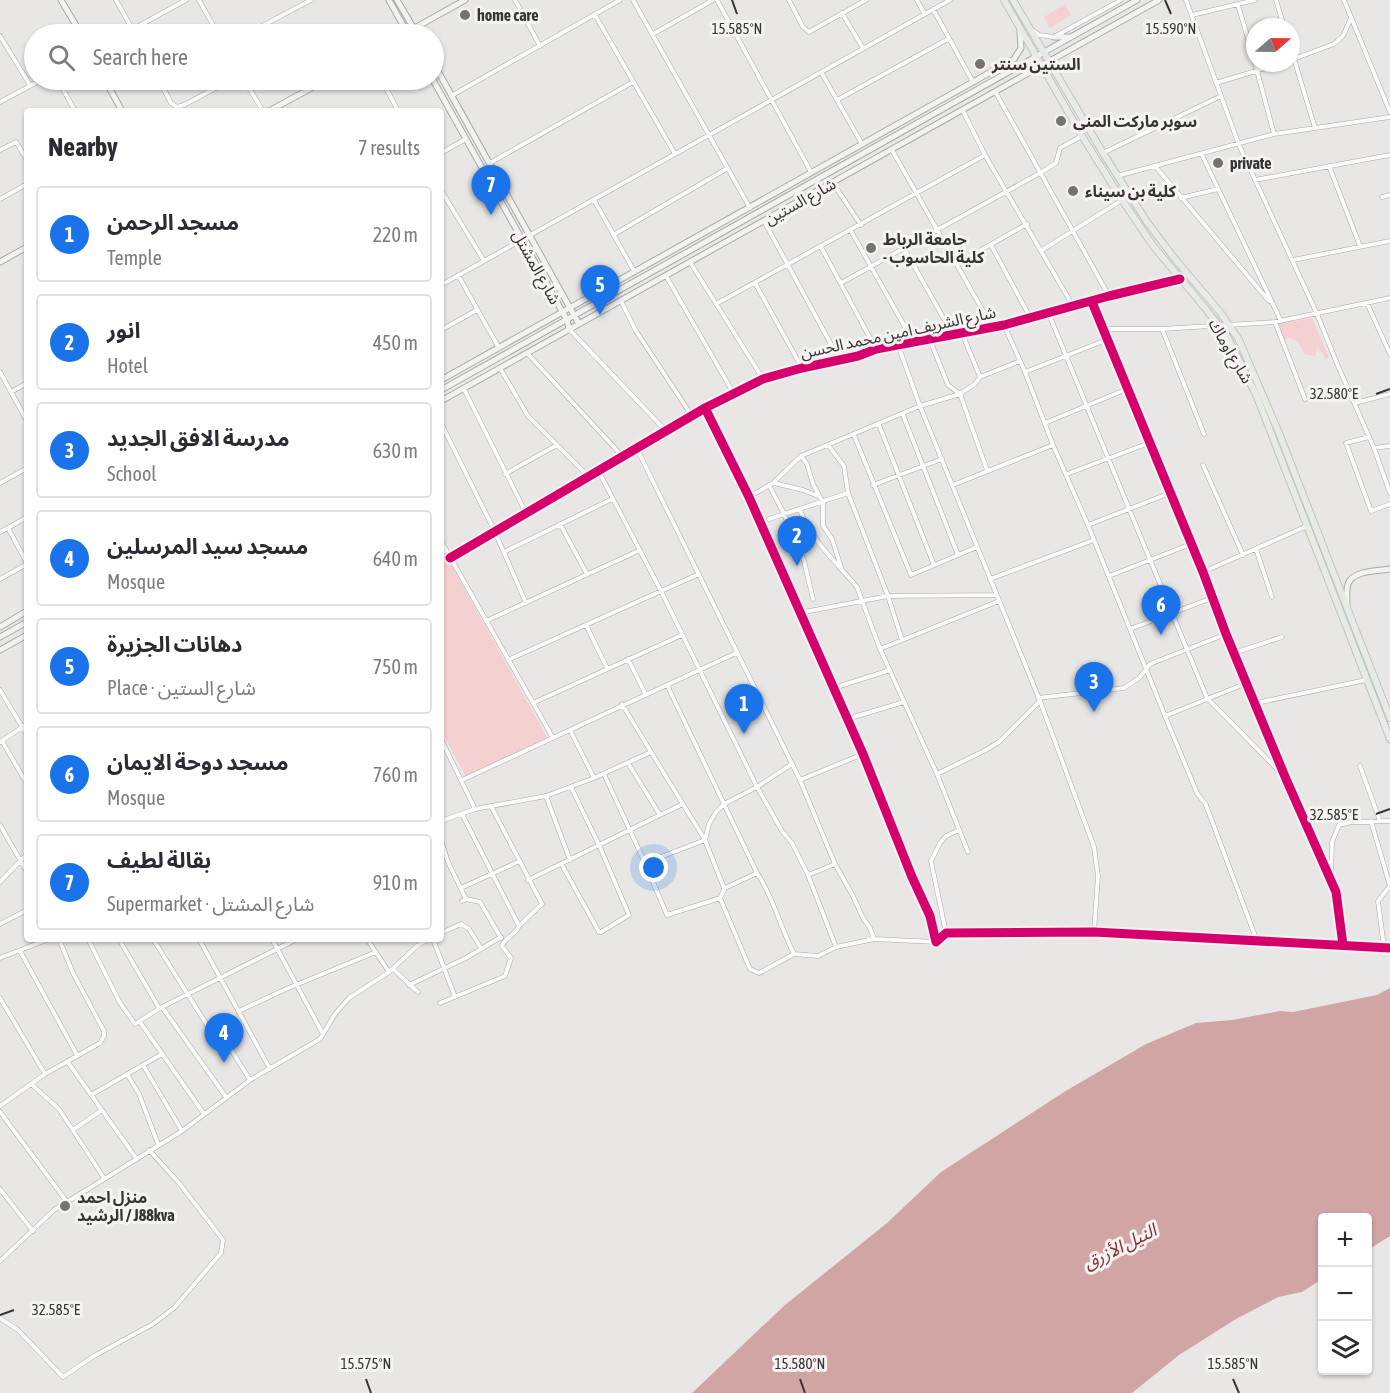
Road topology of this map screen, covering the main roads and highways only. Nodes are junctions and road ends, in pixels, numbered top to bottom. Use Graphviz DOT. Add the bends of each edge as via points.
graph roads {
  1 [pos="61,0"];
  2 [pos="389,0"];
  3 [pos="398,0"];
  4 [pos="465,0"];
  5 [pos="1004,0"];
  6 [pos="1013,0"];
  7 [pos="1137,0"];
  8 [pos="1159,0"];
  9 [pos="1107,17"];
  10 [pos="75,24"];
  11 [pos="401,24"];
  12 [pos="411,24"];
  13 [pos="428,24"];
  14 [pos="1113,26"];
  15 [pos="1020,30"];
  16 [pos="1054,37"];
  17 [pos="1071,37"];
  18 [pos="1044,52"];
  19 [pos="1037,56"];
  20 [pos="1014,59"];
  21 [pos="1050,62"];
  22 [pos="1042,67"];
  23 [pos="1004,74"];
  24 [pos="1059,77"];
  25 [pos="1051,82"];
  26 [pos="444,83"];
  27 [pos="110,90"];
  28 [pos="308,90"];
  29 [pos="439,90"];
  30 [pos="120,108"];
  31 [pos="275,108"];
  32 [pos="871,139"];
  33 [pos="875,146"];
  34 [pos="810,182"];
  35 [pos="799,188"];
  36 [pos="816,192"];
  37 [pos="805,198"];
  38 [pos="682,245"];
  39 [pos="24,249"];
  40 [pos="686,252"];
  41 [pos="0,262"];
  42 [pos="570,308"];
  43 [pos="563,312"];
  44 [pos="574,315"];
  45 [pos="567,320"];
  46 [pos="579,324"];
  47 [pos="569,329"];
  48 [pos="444,378"];
  49 [pos="444,389"];
  50 [pos="444,393"];
  51 [pos="447,398"];
  52 [pos="444,400"];
  53 [pos="1279,433"];
  54 [pos="1272,435"];
  55 [pos="1390,569"];
  56 [pos="1346,606"];
  57 [pos="24,613"];
  58 [pos="24,624"];
  59 [pos="2,626"];
  60 [pos="9,632"];
  61 [pos="0,637"];
  62 [pos="24,637"];
  63 [pos="0,650"];
  64 [pos="1379,690"];
  65 [pos="1371,694"];
  66 [pos="1390,718"];
  67 [pos="1390,739"];
  1 -- 10 [label="main road"];
  2 -- 11 [label="main road"];
  3 -- 12 [label="main road"];
  4 -- 13 [label="main road"];
  5 -- 15 [label="main road, شارع اوماك"];
  6 -- 18 [label="main road"];
  7 -- 9 [label="main road, شارع الستين"];
  8 -- 14 [label="main road, شارع الستين"];
  9 -- 14 [label="main road"];
  9 -- 17 [label="main road, شارع الستين"];
  14 -- 21 [label="main road, شارع الستين"];
  15 -- 19 [label="main road, شارع اوماك"];
  15 -- 20 [label="main road" via="1021,48"];
  16 -- 17 [label="main road"];
  17 -- 18 [label="main road, شارع الستين"];
  18 -- 19 [label="main road, شارع الستين"];
  18 -- 21 [label="main road"];
  19 -- 22 [label="main road, شارع اوماك"];
  19 -- 23 [label="main road, شارع الستين"];
  20 -- 23 [label="main road"];
  20 -- 32 [label="main road"];
  21 -- 22 [label="main road, شارع الستين"];
  21 -- 24 [label="main road"];
  22 -- 25 [label="main road, شارع اوماك"];
  22 -- 36 [label="main road, شارع الستين"];
  23 -- 33 [label="main road, شارع الستين"];
  24 -- 25 [label="main road"];
  24 -- 53 [label="main road, شارع اوماك" via="1117,176 1161,241 1230,326 1249,360"];
  25 -- 54 [label="main road, شارع اوماك" via="1154,247 1220,327 1243,366"];
  26 -- 42 [label="main road, شارع المشتل"];
  27 -- 30 [label="main road"];
  28 -- 31 [label="main road"];
  29 -- 43 [label="main road, شارع المشتل"];
  32 -- 33 [label="main road"];
  32 -- 38 [label="main road"];
  33 -- 34 [label="main road, شارع الستين"];
  34 -- 35 [label="main road, شارع الستين"];
  34 -- 36 [label="main road"];
  35 -- 37 [label="main road"];
  35 -- 40 [label="main road, شارع الستين"];
  36 -- 37 [label="main road, شارع الستين"];
  37 -- 46 [label="main road, شارع الستين"];
  38 -- 40 [label="main road"];
  38 -- 42 [label="main road"];
  39 -- 41 [label="main road"];
  40 -- 44 [label="main road, شارع الستين"];
  42 -- 43 [label="main road"];
  42 -- 44 [label="main road, شارع المشتل"];
  43 -- 45 [label="main road, شارع المشتل"];
  43 -- 48 [label="main road"];
  44 -- 45 [label="main road, شارع الستين"];
  44 -- 46 [label="main road, شارع المشتل"];
  45 -- 47 [label="main road, شارع المشتل"];
  45 -- 49 [label="main road, شارع الستين"];
  46 -- 47 [label="main road, شارع الستين"];
  47 -- 51 [label="main road, شارع الستين"];
  50 -- 51 [label="main road"];
  51 -- 52 [label="main road, شارع الستين"];
  53 -- 54 [label="main road"];
  53 -- 56 [label="main road, شارع اوماك"];
  54 -- 65 [label="main road, شارع اوماك"];
  55 -- 56 [label="main road" via="1351,579"];
  56 -- 64 [label="main road, شارع اوماك"];
  57 -- 59 [label="main road"];
  58 -- 60 [label="main road"];
  59 -- 60 [label="main road"];
  60 -- 61 [label="main road"];
  62 -- 63 [label="main road"];
  64 -- 65 [label="main road"];
  64 -- 66 [label="main road, شارع اوماك"];
  65 -- 67 [label="main road, شارع اوماك"];
}
